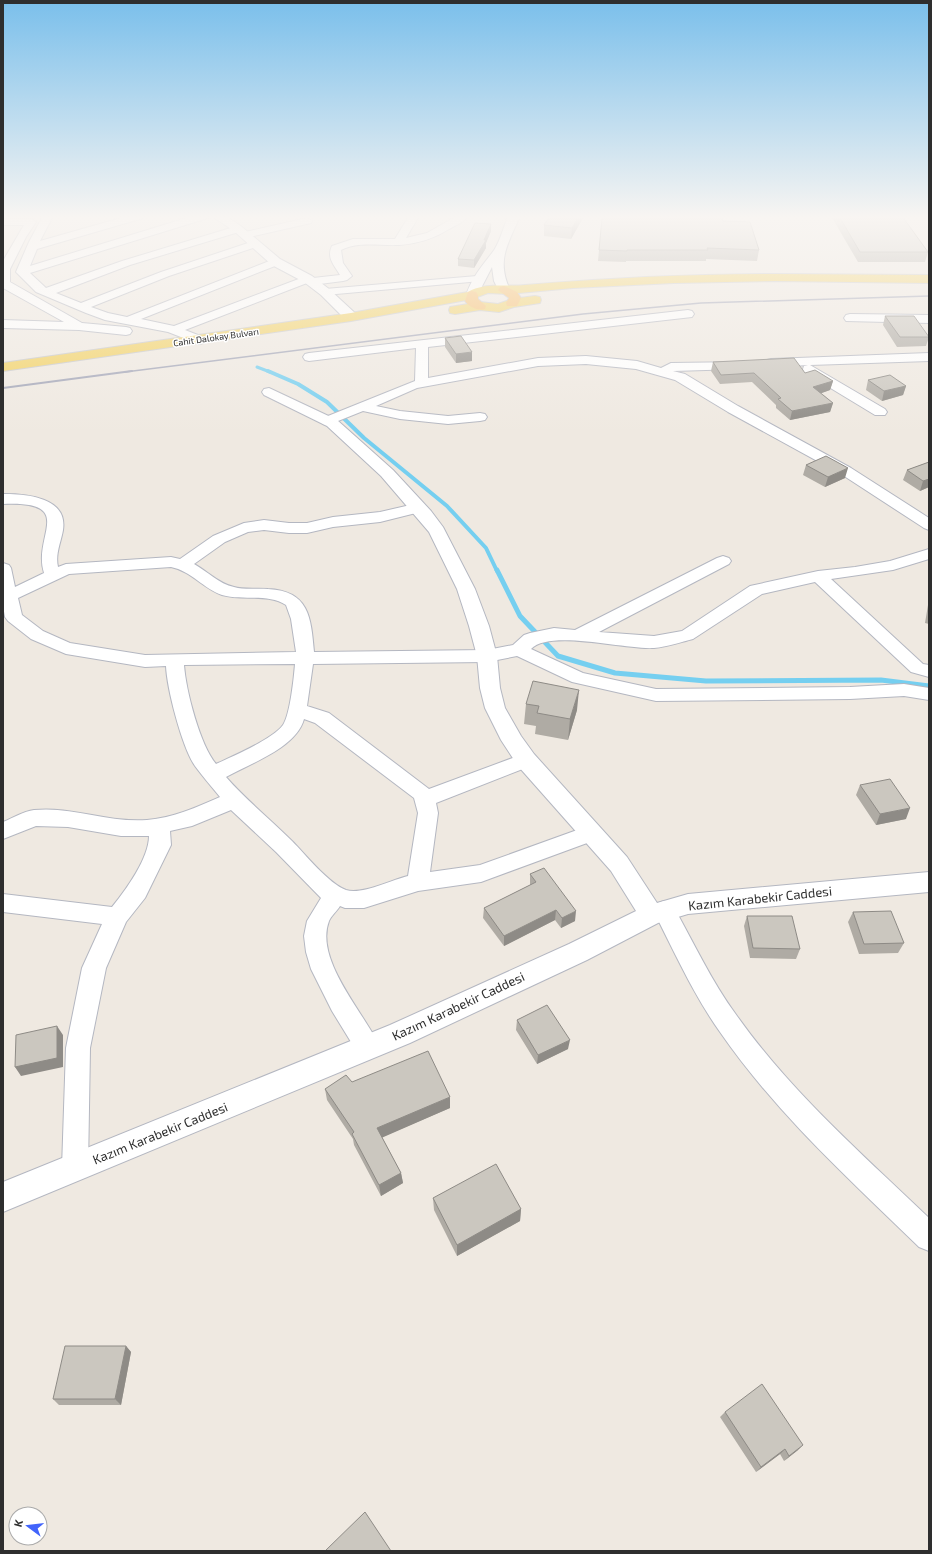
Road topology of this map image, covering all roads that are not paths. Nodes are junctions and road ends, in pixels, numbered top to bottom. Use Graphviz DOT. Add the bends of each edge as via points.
graph roads {
  1 [pos="12,289"];
  2 [pos="39,289"];
  3 [pos="56,289"];
  4 [pos="128,289"];
  5 [pos="209,289"];
  6 [pos="289,289"];
  7 [pos="320,289"];
  8 [pos="366,289"];
  9 [pos="474,289"];
  10 [pos="518,289"];
  11 [pos="660,289"];
  12 [pos="504,290"];
  13 [pos="47,292"];
  14 [pos="325,292"];
  15 [pos="472,295"];
  16 [pos="512,303"];
  17 [pos="480,306"];
  18 [pos="81,307"];
  19 [pos="688,314"];
  20 [pos="351,317"];
  21 [pos="850,318"];
  22 [pos="929,319"];
  23 [pos="129,320"];
  24 [pos="3,324"];
  25 [pos="78,326"];
  26 [pos="175,330"];
  27 [pos="199,340"];
  28 [pos="422,345"];
  29 [pos="309,357"];
  30 [pos="929,357"];
  31 [pos="799,362"];
  32 [pos="3,367"];
  33 [pos="662,372"];
  34 [pos="3,378"];
  35 [pos="422,384"];
  36 [pos="269,392"];
  37 [pos="363,407"];
  38 [pos="880,412"];
  39 [pos="480,417"];
  40 [pos="332,419"];
  41 [pos="3,499"];
  42 [pos="419,508"];
  43 [pos="929,525"];
  44 [pos="929,554"];
  45 [pos="723,561"];
  46 [pos="183,564"];
  47 [pos="3,568"];
  48 [pos="52,574"];
  49 [pos="818,576"];
  50 [pos="9,596"];
  51 [pos="579,635"];
  52 [pos="524,644"];
  53 [pos="487,656"];
  54 [pos="305,657"];
  55 [pos="175,660"];
  56 [pos="929,671"];
  57 [pos="929,694"];
  58 [pos="296,712"];
  59 [pos="526,760"];
  60 [pos="213,775"];
  61 [pos="425,799"];
  62 [pos="234,800"];
  63 [pos="160,826"];
  64 [pos="3,831"];
  65 [pos="591,833"];
  66 [pos="418,882"];
  67 [pos="929,882"];
  68 [pos="336,896"];
  69 [pos="3,903"];
  70 [pos="658,912"];
  71 [pos="117,917"];
  72 [pos="368,1047"];
  73 [pos="74,1168"];
  74 [pos="3,1197"];
  75 [pos="929,1237"];
  1 -- 25 [label="street"];
  2 -- 13 [label="street"];
  3 -- 13 [label="street"];
  4 -- 18 [label="street"];
  5 -- 23 [label="street"];
  6 -- 26 [label="street"];
  7 -- 14 [label="street"];
  8 -- 14 [label="street"];
  9 -- 15 [label="street"];
  10 -- 12 [label="main road, Cahit Dalokay Bulvarı"];
  11 -- 16 [label="main road, Cahit Dalokay Bulvarı" via="582,294"];
  12 -- 15 [label="main road, Cahit Dalokay Bulvarı" via="485,290"];
  12 -- 16 [label="highway" via="515,298"];
  13 -- 18 [label="street"];
  14 -- 20 [label="street"];
  15 -- 17 [label="highway" via="471,301"];
  15 -- 20 [label="main road, Cahit Dalokay Bulvarı"];
  16 -- 17 [label="main road, Cahit Dalokay Bulvarı" via="499,308"];
  17 -- 34 [label="main road, Cahit Dalokay Bulvarı"];
  18 -- 23 [label="street" via="106,316"];
  19 -- 28 [label="street"];
  20 -- 27 [label="main road, Cahit Dalokay Bulvarı"];
  21 -- 22 [label="street"];
  23 -- 26 [label="street"];
  24 -- 25 [label="street"];
  25 -- 27 [label="street"];
  26 -- 27 [label="street"];
  27 -- 32 [label="main road, Cahit Dalokay Bulvarı"];
  28 -- 29 [label="street"];
  28 -- 35 [label="street"];
  30 -- 31 [label="street"];
  31 -- 33 [label="street" via="671,367"];
  31 -- 38 [label="street"];
  33 -- 35 [label="street" via="637,365 586,360 538,362"];
  33 -- 43 [label="street" via="680,377 846,471"];
  35 -- 37 [label="street"];
  36 -- 40 [label="street"];
  37 -- 39 [label="street" via="400,415 448,420"];
  37 -- 40 [label="street"];
  40 -- 42 [label="street"];
  41 -- 48 [label="street" via="32,501 46,506 54,514 56,524 49,562"];
  42 -- 46 [label="street" via="380,517 333,522 307,528 264,525 244,528 223,536"];
  42 -- 53 [label="street" via="437,532 466,589"];
  44 -- 49 [label="street" via="893,565"];
  45 -- 51 [label="street"];
  46 -- 48 [label="street" via="165,562 66,569"];
  46 -- 54 [label="street" via="226,590 249,595 275,595 294,602 299,614"];
  47 -- 50 [label="street"];
  48 -- 50 [label="street"];
  49 -- 51 [label="street" via="756,590 687,635 654,642"];
  49 -- 56 [label="street" via="917,668"];
  50 -- 55 [label="street" via="14,617 37,636 66,648 145,661"];
  51 -- 52 [label="street" via="554,634"];
  52 -- 53 [label="street"];
  52 -- 57 [label="street" via="578,678 656,695 904,690"];
  53 -- 54 [label="street"];
  53 -- 59 [label="street" via="495,708"];
  54 -- 55 [label="street"];
  54 -- 58 [label="street"];
  55 -- 60 [label="street" via="176,679 190,731 202,761"];
  58 -- 60 [label="street" via="292,727 280,738"];
  58 -- 61 [label="street" via="322,718 418,790"];
  59 -- 61 [label="street"];
  59 -- 65 [label="street"];
  60 -- 62 [label="street"];
  61 -- 66 [label="street" via="428,813"];
  62 -- 63 [label="street" via="186,820"];
  62 -- 68 [label="street"];
  63 -- 64 [label="street" via="121,828 68,819 34,818"];
  63 -- 71 [label="street" via="160,845 137,892"];
  65 -- 66 [label="street" via="481,873"];
  65 -- 70 [label="street"];
  66 -- 68 [label="street" via="364,899"];
  67 -- 70 [label="street, Kazım Karabekir Caddesi" via="688,904"];
  68 -- 72 [label="street" via="318,922 318,953 325,976"];
  69 -- 71 [label="street"];
  70 -- 72 [label="street, Kazım Karabekir Caddesi" via="578,952"];
  70 -- 75 [label="street" via="728,1024 767,1074 798,1110"];
  71 -- 73 [label="street" via="94,968 78,1048"];
  72 -- 73 [label="street, Kazım Karabekir Caddesi"];
  73 -- 74 [label="street, Kazım Karabekir Caddesi"];
}
